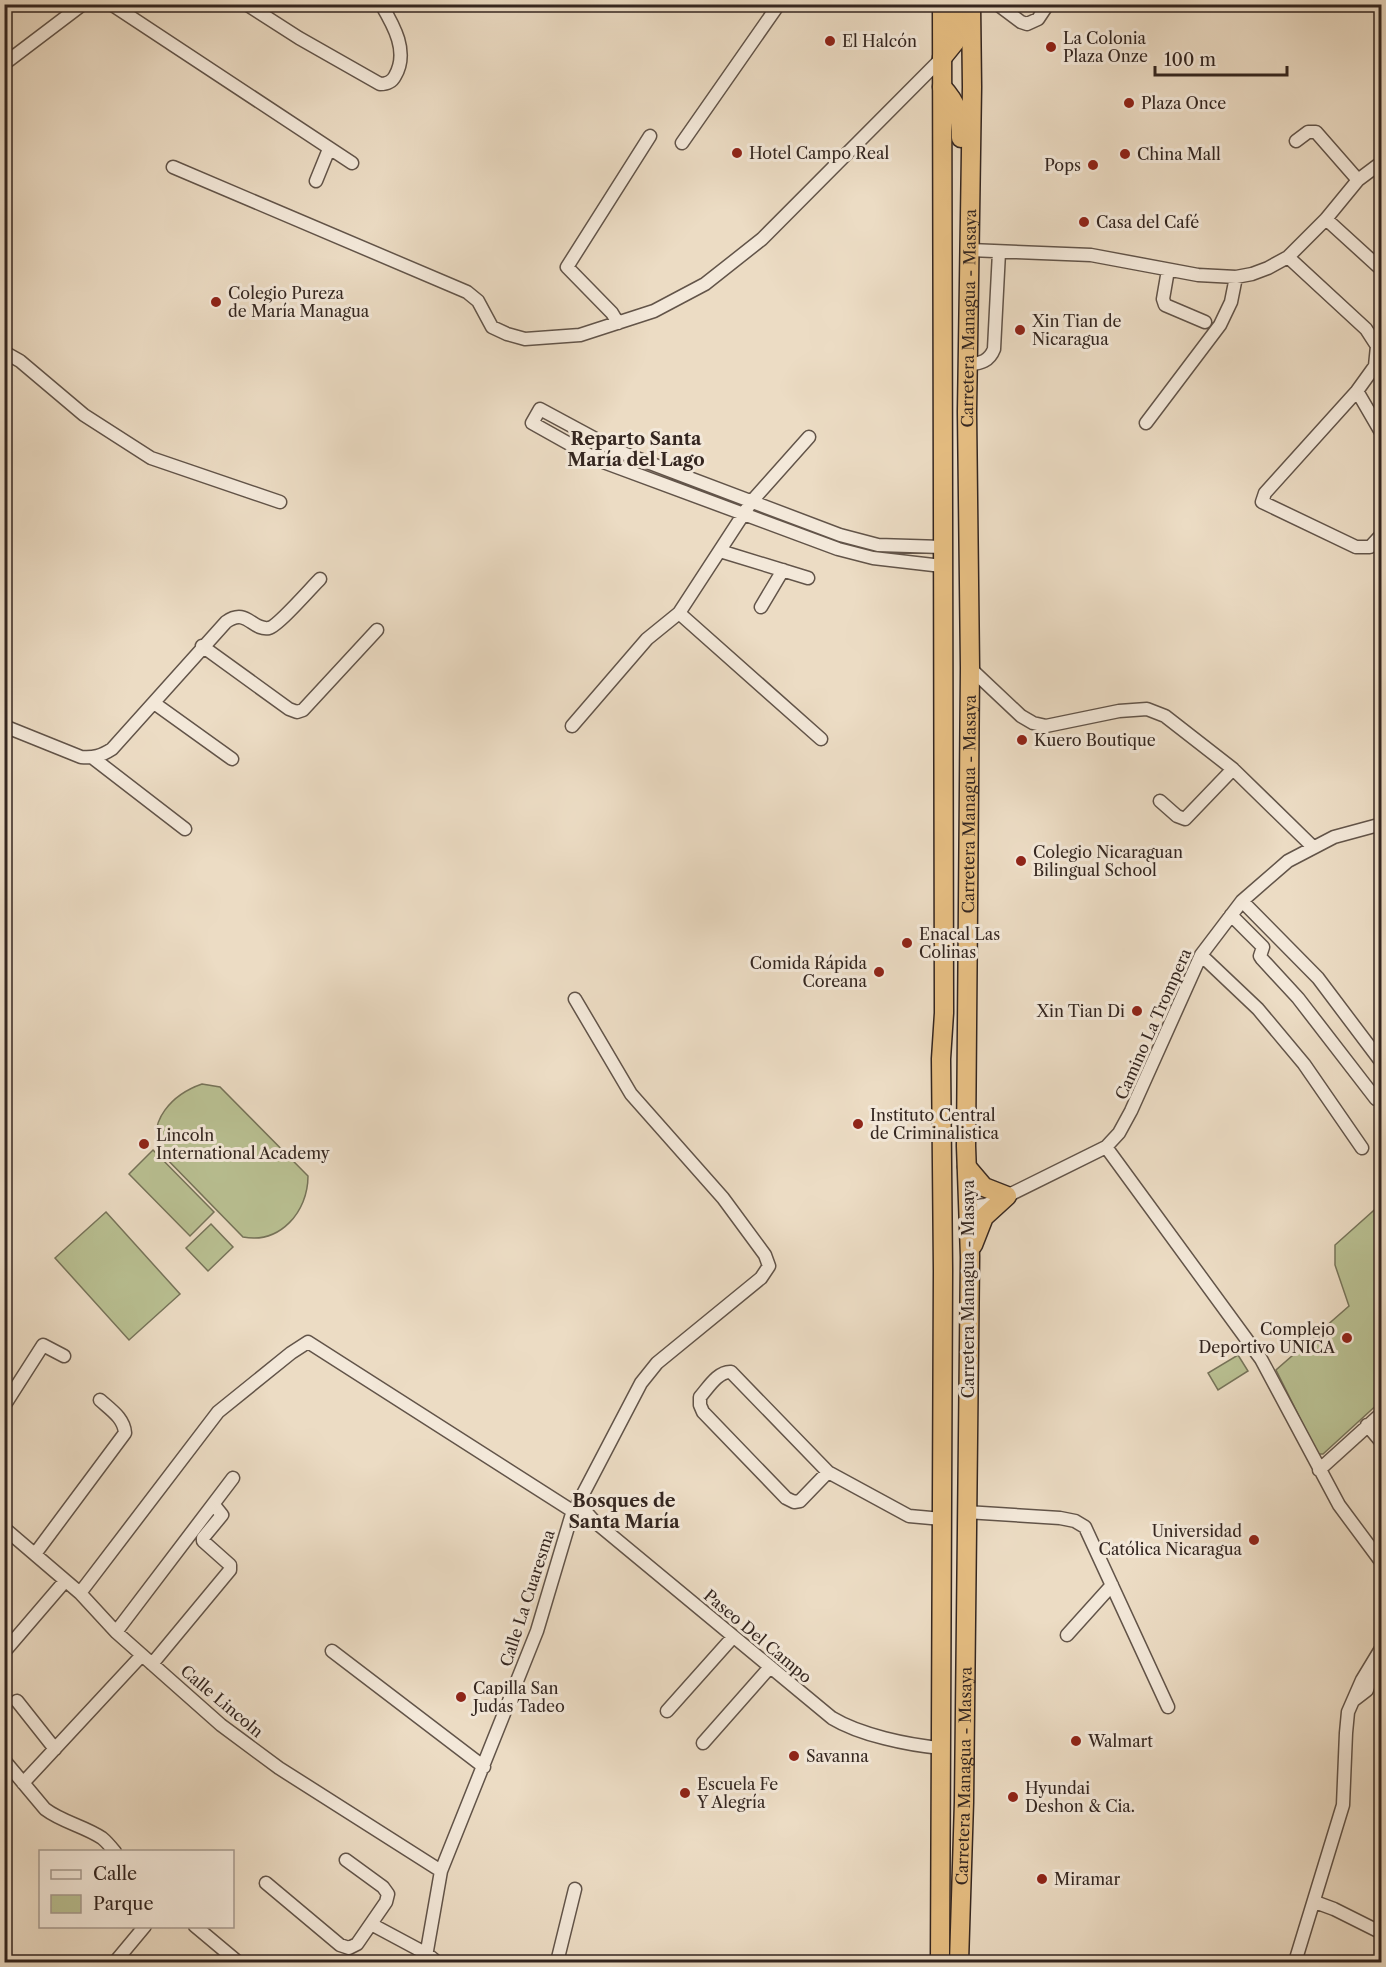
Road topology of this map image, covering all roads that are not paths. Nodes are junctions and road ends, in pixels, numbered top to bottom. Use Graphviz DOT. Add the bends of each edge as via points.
graph roads {
  1 [pos="83,4"];
  2 [pos="111,4"];
  3 [pos="246,4"];
  4 [pos="381,4"];
  5 [pos="779,4"];
  6 [pos="942,4"];
  7 [pos="957,4"];
  8 [pos="971,4"];
  9 [pos="997,4"];
  10 [pos="1048,4"];
  11 [pos="942,58"];
  12 [pos="4,64"];
  13 [pos="920,80"];
  14 [pos="942,87"];
  15 [pos="650,135"];
  16 [pos="1296,141"];
  17 [pos="682,143"];
  18 [pos="329,149"];
  19 [pos="1382,162"];
  20 [pos="352,163"];
  21 [pos="173,167"];
  22 [pos="1358,180"];
  23 [pos="316,181"];
  24 [pos="1326,219"];
  25 [pos="970,247"];
  26 [pos="999,252"];
  27 [pos="1288,257"];
  28 [pos="1168,270"];
  29 [pos="1382,270"];
  30 [pos="1236,277"];
  31 [pos="1205,322"];
  32 [pos="618,323"];
  33 [pos="944,333"];
  34 [pos="4,352"];
  35 [pos="968,365"];
  36 [pos="942,381"];
  37 [pos="1357,391"];
  38 [pos="1146,423"];
  39 [pos="1382,434"];
  40 [pos="809,436"];
  41 [pos="752,501"];
  42 [pos="280,502"];
  43 [pos="743,515"];
  44 [pos="1382,534"];
  45 [pos="942,547"];
  46 [pos="720,551"];
  47 [pos="942,566"];
  48 [pos="783,570"];
  49 [pos="808,578"];
  50 [pos="320,579"];
  51 [pos="761,607"];
  52 [pos="679,613"];
  53 [pos="377,630"];
  54 [pos="202,646"];
  55 [pos="970,668"];
  56 [pos="154,703"];
  57 [pos="4,726"];
  58 [pos="572,726"];
  59 [pos="821,739"];
  60 [pos="93,758"];
  61 [pos="232,759"];
  62 [pos="1233,769"];
  63 [pos="1160,801"];
  64 [pos="1382,824"];
  65 [pos="185,829"];
  66 [pos="1313,847"];
  67 [pos="1242,901"];
  68 [pos="1231,915"];
  69 [pos="1201,955"];
  70 [pos="574,999"];
  71 [pos="941,1059"];
  72 [pos="1382,1063"];
  73 [pos="1376,1099"];
  74 [pos="1106,1148"];
  75 [pos="1362,1148"];
  76 [pos="967,1167"];
  77 [pos="1007,1196"];
  78 [pos="969,1207"];
  79 [pos="970,1257"];
  80 [pos="944,1271"];
  81 [pos="64,1356"];
  82 [pos="100,1400"];
  83 [pos="4,1406"];
  84 [pos="1382,1413"];
  85 [pos="1367,1425"];
  86 [pos="1382,1443"];
  87 [pos="1319,1470"];
  88 [pos="828,1472"];
  89 [pos="233,1478"];
  90 [pos="214,1505"];
  91 [pos="576,1508"];
  92 [pos="966,1512"];
  93 [pos="942,1519"];
  94 [pos="4,1528"];
  95 [pos="35,1554"];
  96 [pos="1382,1563"];
  97 [pos="65,1581"];
  98 [pos="1112,1585"];
  99 [pos="80,1593"];
  100 [pos="116,1632"];
  101 [pos="1067,1635"];
  102 [pos="733,1636"];
  103 [pos="1382,1647"];
  104 [pos="332,1651"];
  105 [pos="4,1652"];
  106 [pos="147,1659"];
  107 [pos="770,1667"];
  108 [pos="17,1701"];
  109 [pos="1168,1707"];
  110 [pos="667,1711"];
  111 [pos="703,1743"];
  112 [pos="941,1748"];
  113 [pos="55,1749"];
  114 [pos="4,1760"];
  115 [pos="963,1764"];
  116 [pos="484,1767"];
  117 [pos="941,1768"];
  118 [pos="23,1783"];
  119 [pos="940,1799"];
  120 [pos="964,1802"];
  121 [pos="115,1850"];
  122 [pos="346,1860"];
  123 [pos="441,1871"];
  124 [pos="266,1883"];
  125 [pos="575,1889"];
  126 [pos="1315,1902"];
  127 [pos="371,1924"];
  128 [pos="940,1926"];
  129 [pos="143,1928"];
  130 [pos="197,1928"];
  131 [pos="1382,1933"];
  132 [pos="426,1958"];
  133 [pos="115,1962"];
  134 [pos="238,1962"];
  135 [pos="437,1962"];
  136 [pos="557,1962"];
  137 [pos="940,1962"];
  138 [pos="945,1962"];
  139 [pos="959,1962"];
  140 [pos="1295,1962"];
  1 -- 12 [label="street"];
  2 -- 18 [label="street"];
  3 -- 4 [label="street" via="299,38 386,84 393,80 402,60 400,45"];
  5 -- 17 [label="street"];
  6 -- 11 [label="highway, Carretera Managua - Masaya"];
  7 -- 11 [label="highway" via="955,42"];
  8 -- 25 [label="highway, Carretera Managua - Masaya"];
  9 -- 10 [label="street" via="1028,24 1038,19"];
  11 -- 13 [label="street"];
  11 -- 14 [label="highway, Carretera Managua - Masaya"];
  13 -- 14 [label="street"];
  13 -- 32 [label="street" via="762,239 705,284"];
  14 -- 25 [label="highway" via="954,100 960,119 962,213"];
  14 -- 33 [label="highway, Carretera Managua - Masaya"];
  15 -- 32 [label="street" via="567,267"];
  16 -- 22 [label="street" via="1308,132 1316,132"];
  18 -- 20 [label="street"];
  18 -- 23 [label="street"];
  19 -- 22 [label="street"];
  21 -- 32 [label="street" via="467,292 478,301 492,327 507,334 525,339 561,338"];
  22 -- 24 [label="street"];
  24 -- 27 [label="street"];
  24 -- 29 [label="street"];
  25 -- 26 [label="street"];
  25 -- 35 [label="highway, Carretera Managua - Masaya"];
  26 -- 28 [label="street" via="1091,255"];
  26 -- 35 [label="street" via="994,349 986,361"];
  27 -- 30 [label="street" via="1268,268"];
  27 -- 37 [label="street" via="1366,329 1377,346 1375,366"];
  28 -- 30 [label="street"];
  28 -- 31 [label="street" via="1165,305"];
  30 -- 38 [label="street" via="1231,302 1220,325"];
  33 -- 35 [label="highway" via="957,356"];
  33 -- 36 [label="highway, Carretera Managua - Masaya"];
  34 -- 42 [label="street" via="84,415 151,458"];
  35 -- 36 [label="highway" via="954,370"];
  35 -- 55 [label="highway, Carretera Managua - Masaya"];
  36 -- 45 [label="highway, Carretera Managua - Masaya"];
  37 -- 39 [label="street"];
  37 -- 44 [label="street" via="1265,493 1262,502 1356,547 1370,547"];
  40 -- 41 [label="street"];
  41 -- 43 [label="street"];
  41 -- 43 [label="street" via="618,451 540,409 532,423 598,460"];
  41 -- 45 [label="street" via="840,535 878,544"];
  43 -- 46 [label="street"];
  43 -- 47 [label="street" via="873,558"];
  45 -- 47 [label="highway, Carretera Managua - Masaya"];
  46 -- 48 [label="street"];
  46 -- 52 [label="street"];
  47 -- 71 [label="highway, Carretera Managua - Masaya"];
  48 -- 49 [label="street"];
  48 -- 51 [label="street"];
  50 -- 54 [label="street" via="275,626 262,628 239,616 232,617"];
  52 -- 58 [label="street" via="647,639"];
  52 -- 59 [label="street"];
  53 -- 54 [label="street" via="297,712"];
  54 -- 56 [label="street"];
  55 -- 62 [label="street" via="1033,723 1046,726 1147,708 1166,716"];
  55 -- 76 [label="highway, Carretera Managua - Masaya"];
  56 -- 60 [label="street" via="112,749"];
  56 -- 61 [label="street"];
  57 -- 60 [label="street" via="81,757"];
  60 -- 65 [label="street"];
  62 -- 63 [label="street" via="1185,819"];
  62 -- 66 [label="street"];
  64 -- 66 [label="street, Camino La Trompera"];
  66 -- 67 [label="street, Camino La Trompera" via="1288,861"];
  67 -- 68 [label="street, Camino La Trompera"];
  67 -- 72 [label="street" via="1318,978"];
  68 -- 69 [label="street, Camino La Trompera"];
  68 -- 73 [label="street" via="1263,947 1262,959 1298,998"];
  69 -- 74 [label="street, Camino La Trompera" via="1131,1111"];
  69 -- 75 [label="street" via="1258,1009 1304,1064"];
  70 -- 91 [label="street, Calle La Cuaresma" via="631,1094 723,1198 769,1266 761,1278 657,1363 640,1383"];
  71 -- 78 [label="highway" via="947,1069 948,1164 954,1185"];
  71 -- 80 [label="highway, Carretera Managua - Masaya"];
  74 -- 77 [label="street"];
  74 -- 87 [label="street" via="1261,1359"];
  76 -- 77 [label="highway" via="984,1187"];
  76 -- 78 [label="highway, Carretera Managua - Masaya"];
  77 -- 78 [label="street"];
  77 -- 79 [label="highway" via="984,1217"];
  78 -- 79 [label="highway, Carretera Managua - Masaya"];
  78 -- 80 [label="highway" via="953,1236"];
  79 -- 92 [label="highway, Carretera Managua - Masaya"];
  80 -- 93 [label="highway, Carretera Managua - Masaya"];
  81 -- 83 [label="street" via="43,1345"];
  82 -- 95 [label="street" via="121,1420 125,1433"];
  84 -- 85 [label="street"];
  85 -- 86 [label="street"];
  85 -- 87 [label="street"];
  87 -- 96 [label="street" via="1339,1505"];
  88 -- 88 [label="street" via="731,1372 721,1374 700,1397 703,1412 786,1498 800,1501"];
  88 -- 93 [label="street" via="909,1516"];
  89 -- 90 [label="street"];
  90 -- 100 [label="street"];
  90 -- 106 [label="street" via="222,1515 203,1541 230,1565 230,1570"];
  91 -- 99 [label="street, Paseo Del Campo" via="308,1342 218,1412"];
  91 -- 102 [label="street, Paseo Del Campo"];
  91 -- 116 [label="street, Calle La Cuaresma" via="537,1631"];
  92 -- 98 [label="street" via="1076,1521 1085,1527"];
  92 -- 115 [label="highway, Carretera Managua - Masaya"];
  93 -- 112 [label="highway, Carretera Managua - Masaya"];
  94 -- 95 [label="street, Calle Lincoln"];
  95 -- 97 [label="street, Calle Lincoln"];
  97 -- 99 [label="street, Calle Lincoln"];
  97 -- 105 [label="street"];
  98 -- 101 [label="street"];
  98 -- 109 [label="street"];
  99 -- 100 [label="street, Calle Lincoln"];
  100 -- 106 [label="street, Calle Lincoln"];
  102 -- 107 [label="street, Paseo Del Campo"];
  102 -- 110 [label="street"];
  103 -- 126 [label="street" via="1348,1712 1343,1805"];
  104 -- 116 [label="street"];
  106 -- 113 [label="street"];
  106 -- 123 [label="street, Calle Lincoln" via="220,1725 279,1768"];
  107 -- 111 [label="street"];
  107 -- 112 [label="street, Paseo Del Campo" via="850,1729"];
  108 -- 113 [label="street"];
  112 -- 117 [label="highway, Carretera Managua - Masaya"];
  113 -- 118 [label="street"];
  114 -- 118 [label="street"];
  115 -- 117 [label="highway" via="953,1775"];
  115 -- 120 [label="highway, Carretera Managua - Masaya"];
  116 -- 123 [label="street, Calle La Cuaresma"];
  117 -- 119 [label="highway, Carretera Managua - Masaya"];
  118 -- 121 [label="street" via="45,1809 93,1833"];
  119 -- 120 [label="highway" via="951,1787"];
  119 -- 128 [label="highway, Carretera Managua - Masaya"];
  120 -- 139 [label="highway, Carretera Managua - Masaya"];
  122 -- 127 [label="street" via="388,1894"];
  123 -- 132 [label="street, Calle La Cuaresma"];
  124 -- 127 [label="street" via="340,1945 349,1948 357,1944"];
  125 -- 136 [label="street"];
  126 -- 131 [label="street"];
  126 -- 140 [label="street"];
  127 -- 132 [label="street"];
  128 -- 137 [label="highway, Carretera Managua - Masaya"];
  128 -- 138 [label="highway"];
  129 -- 133 [label="street"];
  130 -- 134 [label="street"];
  132 -- 135 [label="street"];
}
